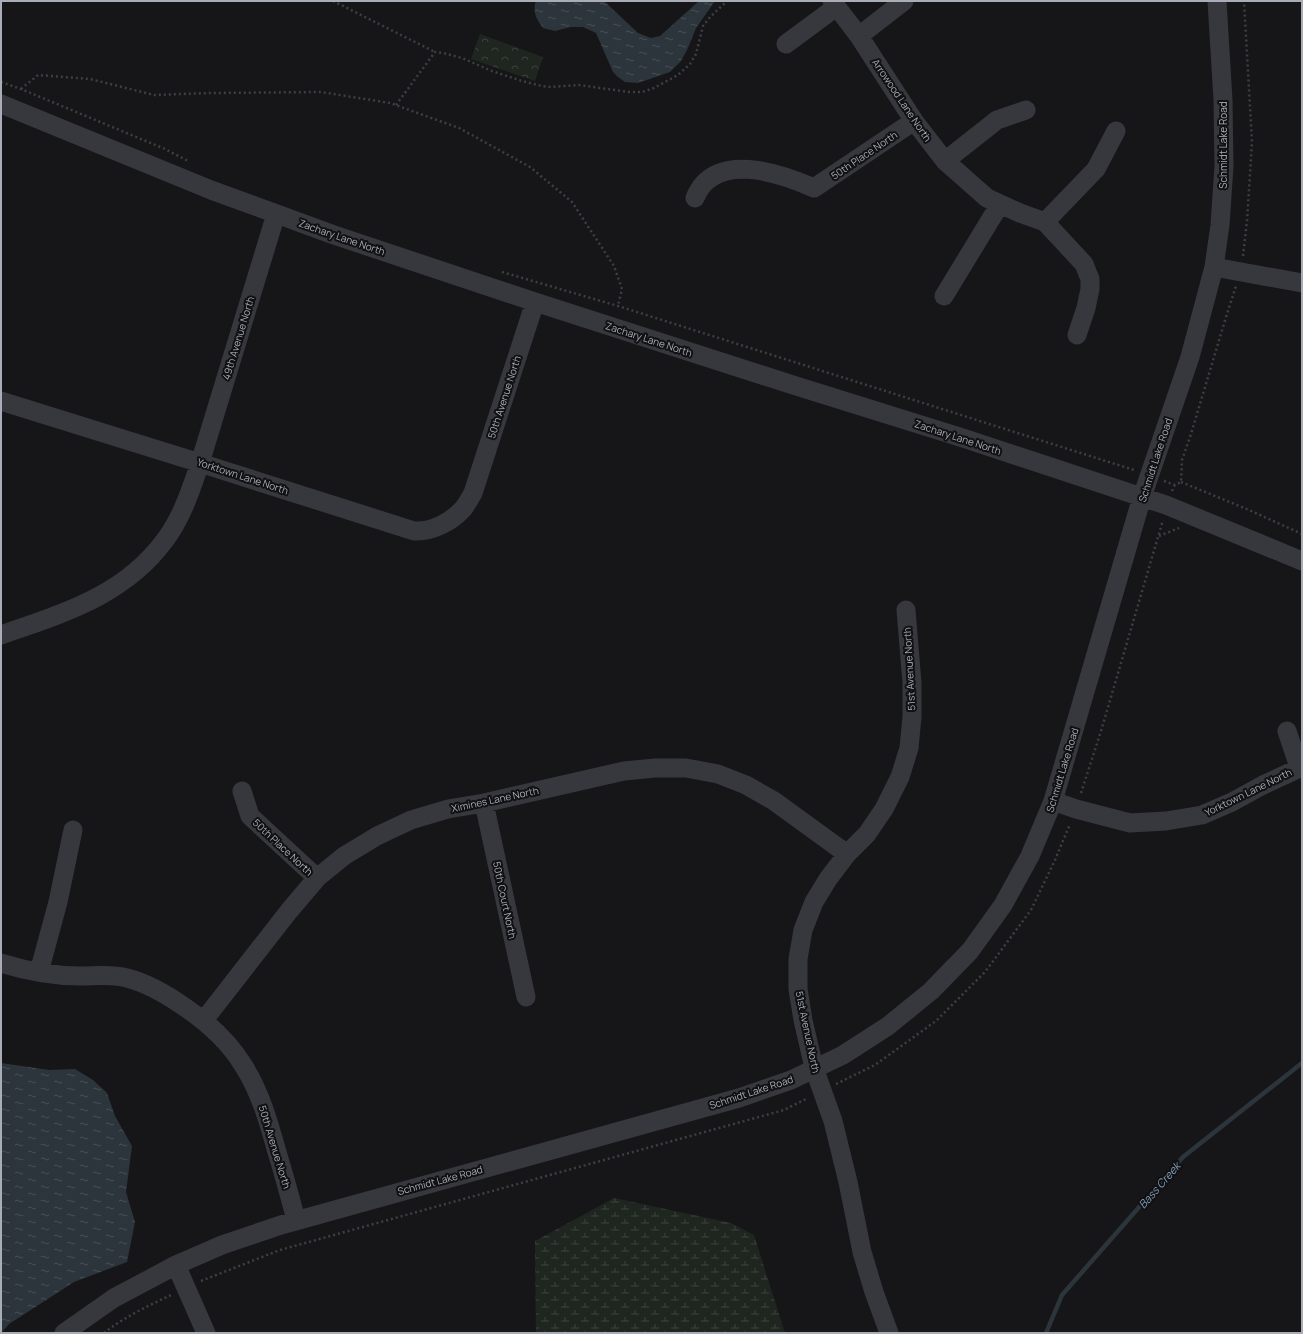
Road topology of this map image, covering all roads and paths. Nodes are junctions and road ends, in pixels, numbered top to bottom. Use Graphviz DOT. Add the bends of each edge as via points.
graph roads {
  1 [pos="333,1"];
  2 [pos="727,1"];
  3 [pos="904,1"];
  4 [pos="1217,1"];
  5 [pos="834,4"];
  6 [pos="859,36"];
  7 [pos="786,44"];
  8 [pos="435,52"];
  9 [pos="1,82"];
  10 [pos="21,89"];
  11 [pos="1,104"];
  12 [pos="396,105"];
  13 [pos="1026,110"];
  14 [pos="914,121"];
  15 [pos="1116,131"];
  16 [pos="945,161"];
  17 [pos="191,163"];
  18 [pos="695,198"];
  19 [pos="1000,204"];
  20 [pos="276,214"];
  21 [pos="1045,222"];
  22 [pos="1214,267"];
  23 [pos="499,271"];
  24 [pos="1302,283"];
  25 [pos="944,296"];
  26 [pos="535,302"];
  27 [pos="618,306"];
  28 [pos="1077,335"];
  29 [pos="1,401"];
  30 [pos="200,463"];
  31 [pos="1149,475"];
  32 [pos="1181,482"];
  33 [pos="1175,485"];
  34 [pos="473,492"];
  35 [pos="1142,497"];
  36 [pos="1302,534"];
  37 [pos="1302,560"];
  38 [pos="906,610"];
  39 [pos="1,635"];
  40 [pos="1287,731"];
  41 [pos="1300,767"];
  42 [pos="242,791"];
  43 [pos="1053,802"];
  44 [pos="484,803"];
  45 [pos="73,830"];
  46 [pos="847,854"];
  47 [pos="317,878"];
  48 [pos="1,963"];
  49 [pos="39,972"];
  50 [pos="526,997"];
  51 [pos="204,1020"];
  52 [pos="814,1068"];
  53 [pos="296,1220"];
  54 [pos="176,1265"];
  55 [pos="64,1333"];
  56 [pos="206,1333"];
  57 [pos="889,1333"];
  1 -- 8 [label="path"];
  2 -- 8 [label="path" via="703,26 696,54 690,64 678,75 642,92 579,85 542,86 492,71 462,58"];
  3 -- 6 [label="street"];
  4 -- 22 [label="street, Schmidt Lake Road" via="1224,166"];
  5 -- 6 [label="street, Arrowood Lane North"];
  5 -- 7 [label="street"];
  6 -- 14 [label="street, Arrowood Lane North"];
  8 -- 12 [label="path"];
  9 -- 10 [label="path"];
  10 -- 12 [label="path" via="38,75 90,79 154,95 320,92"];
  10 -- 17 [label="path" via="165,149"];
  11 -- 20 [label="street, Zachary Lane North"];
  12 -- 27 [label="path" via="459,128 530,167 572,202 614,266 622,289"];
  13 -- 16 [label="street" via="997,120"];
  14 -- 16 [label="street, Arrowood Lane North"];
  14 -- 18 [label="street, 50th Place North" via="814,188 792,178 750,169 734,169 717,174 706,181"];
  15 -- 21 [label="street" via="1096,169"];
  16 -- 19 [label="street, Arrowood Lane North" via="987,198"];
  19 -- 21 [label="street, Arrowood Lane North"];
  19 -- 25 [label="street"];
  20 -- 26 [label="street, Zachary Lane North"];
  20 -- 30 [label="street, 49th Avenue North"];
  21 -- 28 [label="street" via="1084,264 1090,279 1086,308"];
  22 -- 24 [label="street"];
  22 -- 31 [label="street, Schmidt Lake Road" via="1190,357"];
  23 -- 27 [label="path"];
  26 -- 34 [label="street, 50th Avenue North"];
  26 -- 35 [label="street, Zachary Lane North"];
  27 -- 31 [label="path"];
  29 -- 30 [label="street, Yorktown Lane North"];
  30 -- 34 [label="street, Yorktown Lane North" via="423,532 451,520 464,508"];
  30 -- 39 [label="street, 49th Avenue North" via="180,515 166,540 127,579 103,595 77,607"];
  31 -- 33 [label="path"];
  31 -- 35 [label="street, Schmidt Lake Road"];
  32 -- 36 [label="path"];
  35 -- 37 [label="street, Zachary Lane North"];
  35 -- 43 [label="street, Schmidt Lake Road"];
  38 -- 46 [label="street, 51st Avenue North" via="912,683 912,717 908,748 900,777 884,809 867,834"];
  40 -- 41 [label="street"];
  41 -- 43 [label="street, Yorktown Lane North" via="1202,815 1166,822 1130,822"];
  42 -- 47 [label="street, 50th Place North" via="250,816"];
  43 -- 52 [label="street, Schmidt Lake Road" via="1030,856 1007,898 970,951 931,991 888,1026 843,1055"];
  44 -- 46 [label="street, Ximines Lane North" via="624,772 686,768 718,774 746,785 774,800"];
  44 -- 47 [label="street, Ximines Lane North" via="448,809 411,820 376,836 344,856"];
  44 -- 50 [label="street, 50th Court North"];
  45 -- 49 [label="street" via="58,902"];
  46 -- 52 [label="street, 51st Avenue North" via="814,902 800,945 798,989"];
  47 -- 51 [label="street, Ximines Lane North"];
  48 -- 49 [label="street, 50th Avenue North"];
  49 -- 51 [label="street, 50th Avenue North" via="82,976 99,974 127,978 155,989"];
  51 -- 53 [label="street, 50th Avenue North" via="243,1065 258,1094"];
  52 -- 53 [label="street, Schmidt Lake Road" via="791,1080 739,1098"];
  52 -- 57 [label="street, 51st Avenue North" via="833,1121 862,1252"];
  53 -- 54 [label="street, Schmidt Lake Road" via="222,1245"];
  54 -- 55 [label="street, Schmidt Lake Road" via="114,1298"];
  54 -- 56 [label="street"];
}
